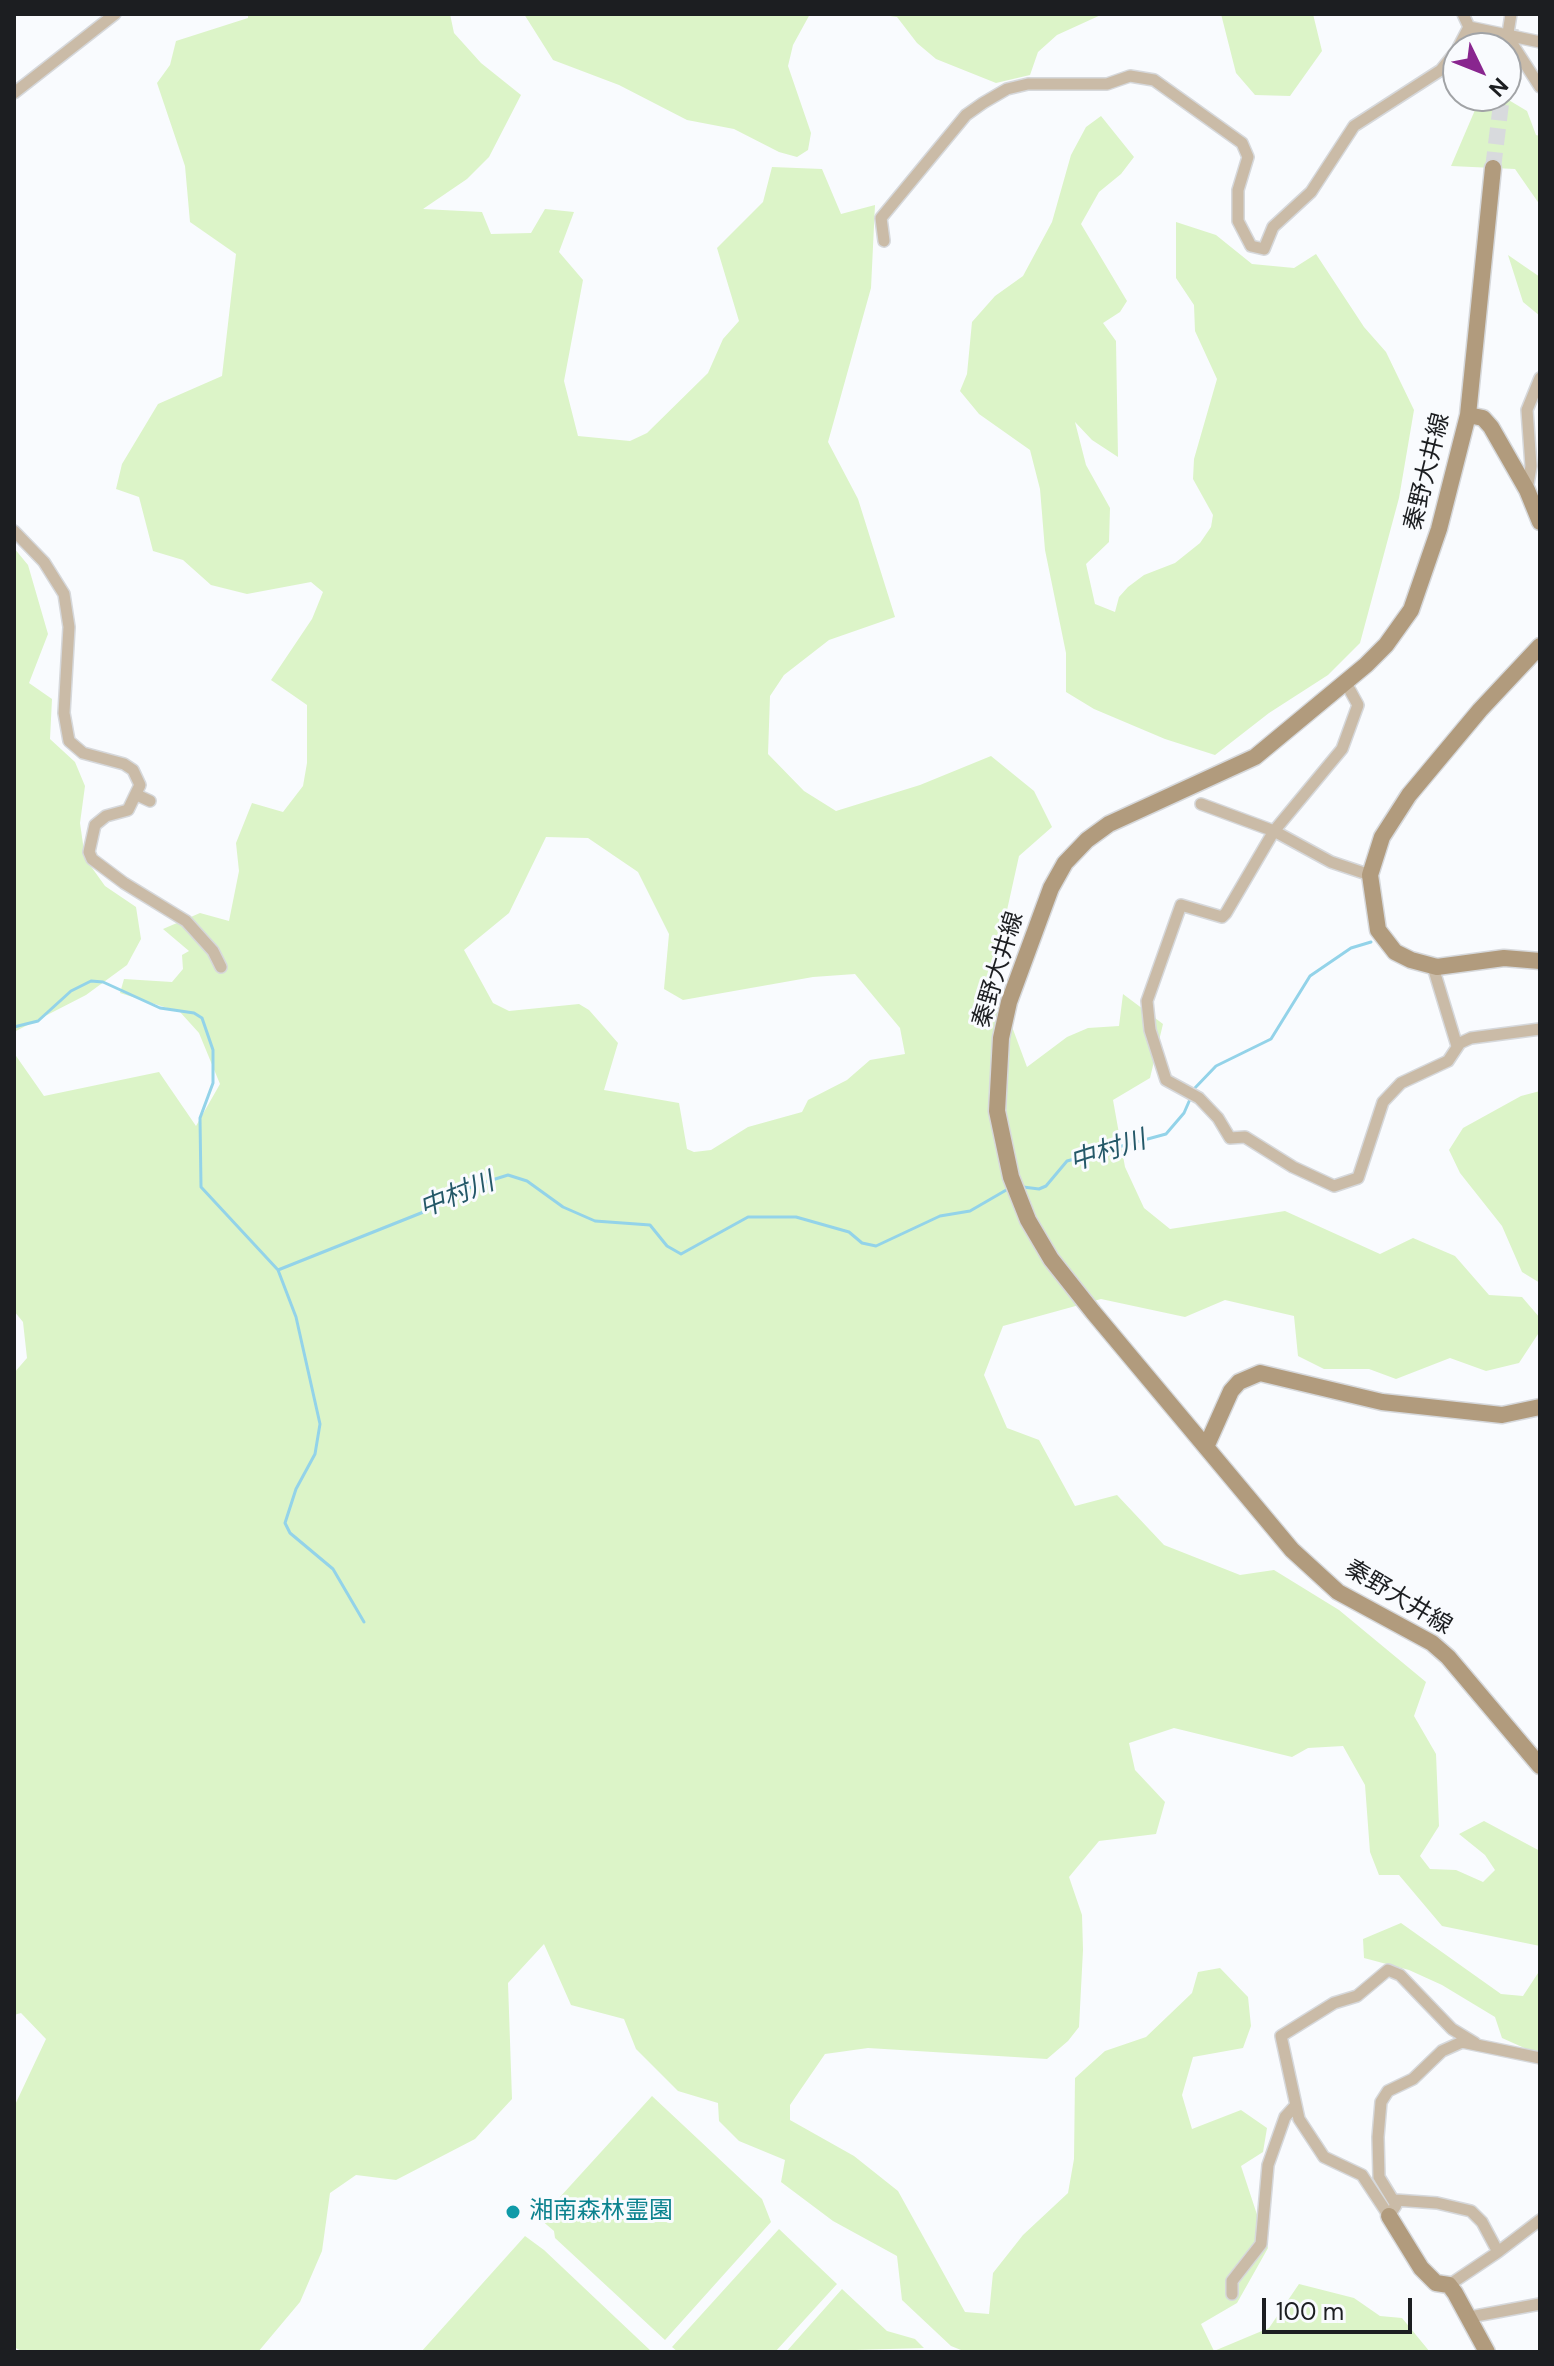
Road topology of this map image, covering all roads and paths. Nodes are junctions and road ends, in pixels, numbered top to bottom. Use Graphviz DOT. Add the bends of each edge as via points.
graph roads {
  1 [pos="115,14"];
  2 [pos="1463,14"];
  3 [pos="1469,27"];
  4 [pos="1466,32"];
  5 [pos="1502,32"];
  6 [pos="1522,57"];
  7 [pos="1442,69"];
  8 [pos="1540,87"];
  9 [pos="14,93"];
  10 [pos="1493,168"];
  11 [pos="884,241"];
  12 [pos="1540,378"];
  13 [pos="1468,415"];
  14 [pos="1527,490"];
  15 [pos="1540,522"];
  16 [pos="14,531"];
  17 [pos="1540,646"];
  18 [pos="1346,683"];
  19 [pos="137,795"];
  20 [pos="150,801"];
  21 [pos="1201,804"];
  22 [pos="1274,831"];
  23 [pos="1370,875"];
  24 [pos="1540,961"];
  25 [pos="221,967"];
  26 [pos="1433,967"];
  27 [pos="1540,1029"];
  28 [pos="1457,1046"];
  29 [pos="1540,1407"];
  30 [pos="1206,1447"];
  31 [pos="1540,1766"];
  32 [pos="1475,2043"];
  33 [pos="1540,2058"];
  34 [pos="1295,2106"];
  35 [pos="1392,2208"];
  36 [pos="1540,2220"];
  37 [pos="1498,2252"];
  38 [pos="1449,2285"];
  39 [pos="1232,2294"];
  40 [pos="1540,2304"];
  41 [pos="1470,2317"];
  42 [pos="1487,2352"];
  1 -- 9 [label="street"];
  2 -- 3 [label="street"];
  3 -- 4 [label="street"];
  3 -- 5 [label="street"];
  6 -- 8 [label="street"];
  7 -- 11 [label="street" via="1354,126 1311,192 1273,227 1264,249 1251,246 1238,221 1238,190 1248,157 1242,143 1154,80 1130,76 1107,84 1028,84 983,103 966,115 881,218"];
  10 -- 13 [label="main road, 秦野大井線"];
  12 -- 14 [label="street" via="1527,410"];
  13 -- 14 [label="main road" via="1483,418 1491,427"];
  13 -- 18 [label="main road, 秦野大井線" via="1419,591 1386,645"];
  14 -- 15 [label="main road"];
  16 -- 19 [label="street" via="44,562 64,594 69,627 64,713 69,741 83,753 133,770 140,785"];
  17 -- 23 [label="main road" via="1409,795 1382,837"];
  18 -- 22 [label="street" via="1358,705 1342,749"];
  18 -- 30 [label="main road, 秦野大井線" via="1255,757 1109,824 1087,840 1051,888 1009,1002 999,1067 999,1128 1019,1202 1051,1259"];
  19 -- 20 [label="street"];
  19 -- 25 [label="street" via="128,810 95,825 92,859 186,921"];
  21 -- 22 [label="street"];
  22 -- 23 [label="street" via="1331,862"];
  22 -- 28 [label="street" via="1222,917 1181,905 1147,1001 1166,1080 1218,1118 1230,1138 1245,1137 1334,1186 1358,1178 1390,1092 1448,1061"];
  23 -- 26 [label="main road" via="1373,910 1385,942"];
  24 -- 26 [label="main road" via="1504,958"];
  26 -- 28 [label="street"];
  27 -- 28 [label="street" via="1471,1038"];
  29 -- 30 [label="main road" via="1502,1415 1382,1402 1260,1373 1231,1391"];
  30 -- 31 [label="main road, 秦野大井線" via="1321,1578 1432,1643 1459,1666"];
  32 -- 33 [label="street"];
  32 -- 34 [label="street" via="1452,2029 1400,1975 1388,1970 1357,1996 1334,2003 1281,2036"];
  32 -- 35 [label="street" via="1452,2045 1383,2097 1379,2177"];
  34 -- 35 [label="street" via="1324,2157 1362,2175"];
  34 -- 39 [label="street" via="1285,2117 1268,2165 1261,2244 1232,2281"];
  35 -- 37 [label="street" via="1437,2203 1471,2211"];
  35 -- 38 [label="main road" via="1421,2268 1436,2283"];
  36 -- 37 [label="street"];
  37 -- 38 [label="street"];
  38 -- 41 [label="main road"];
  40 -- 41 [label="street"];
  41 -- 42 [label="main road"];
}
